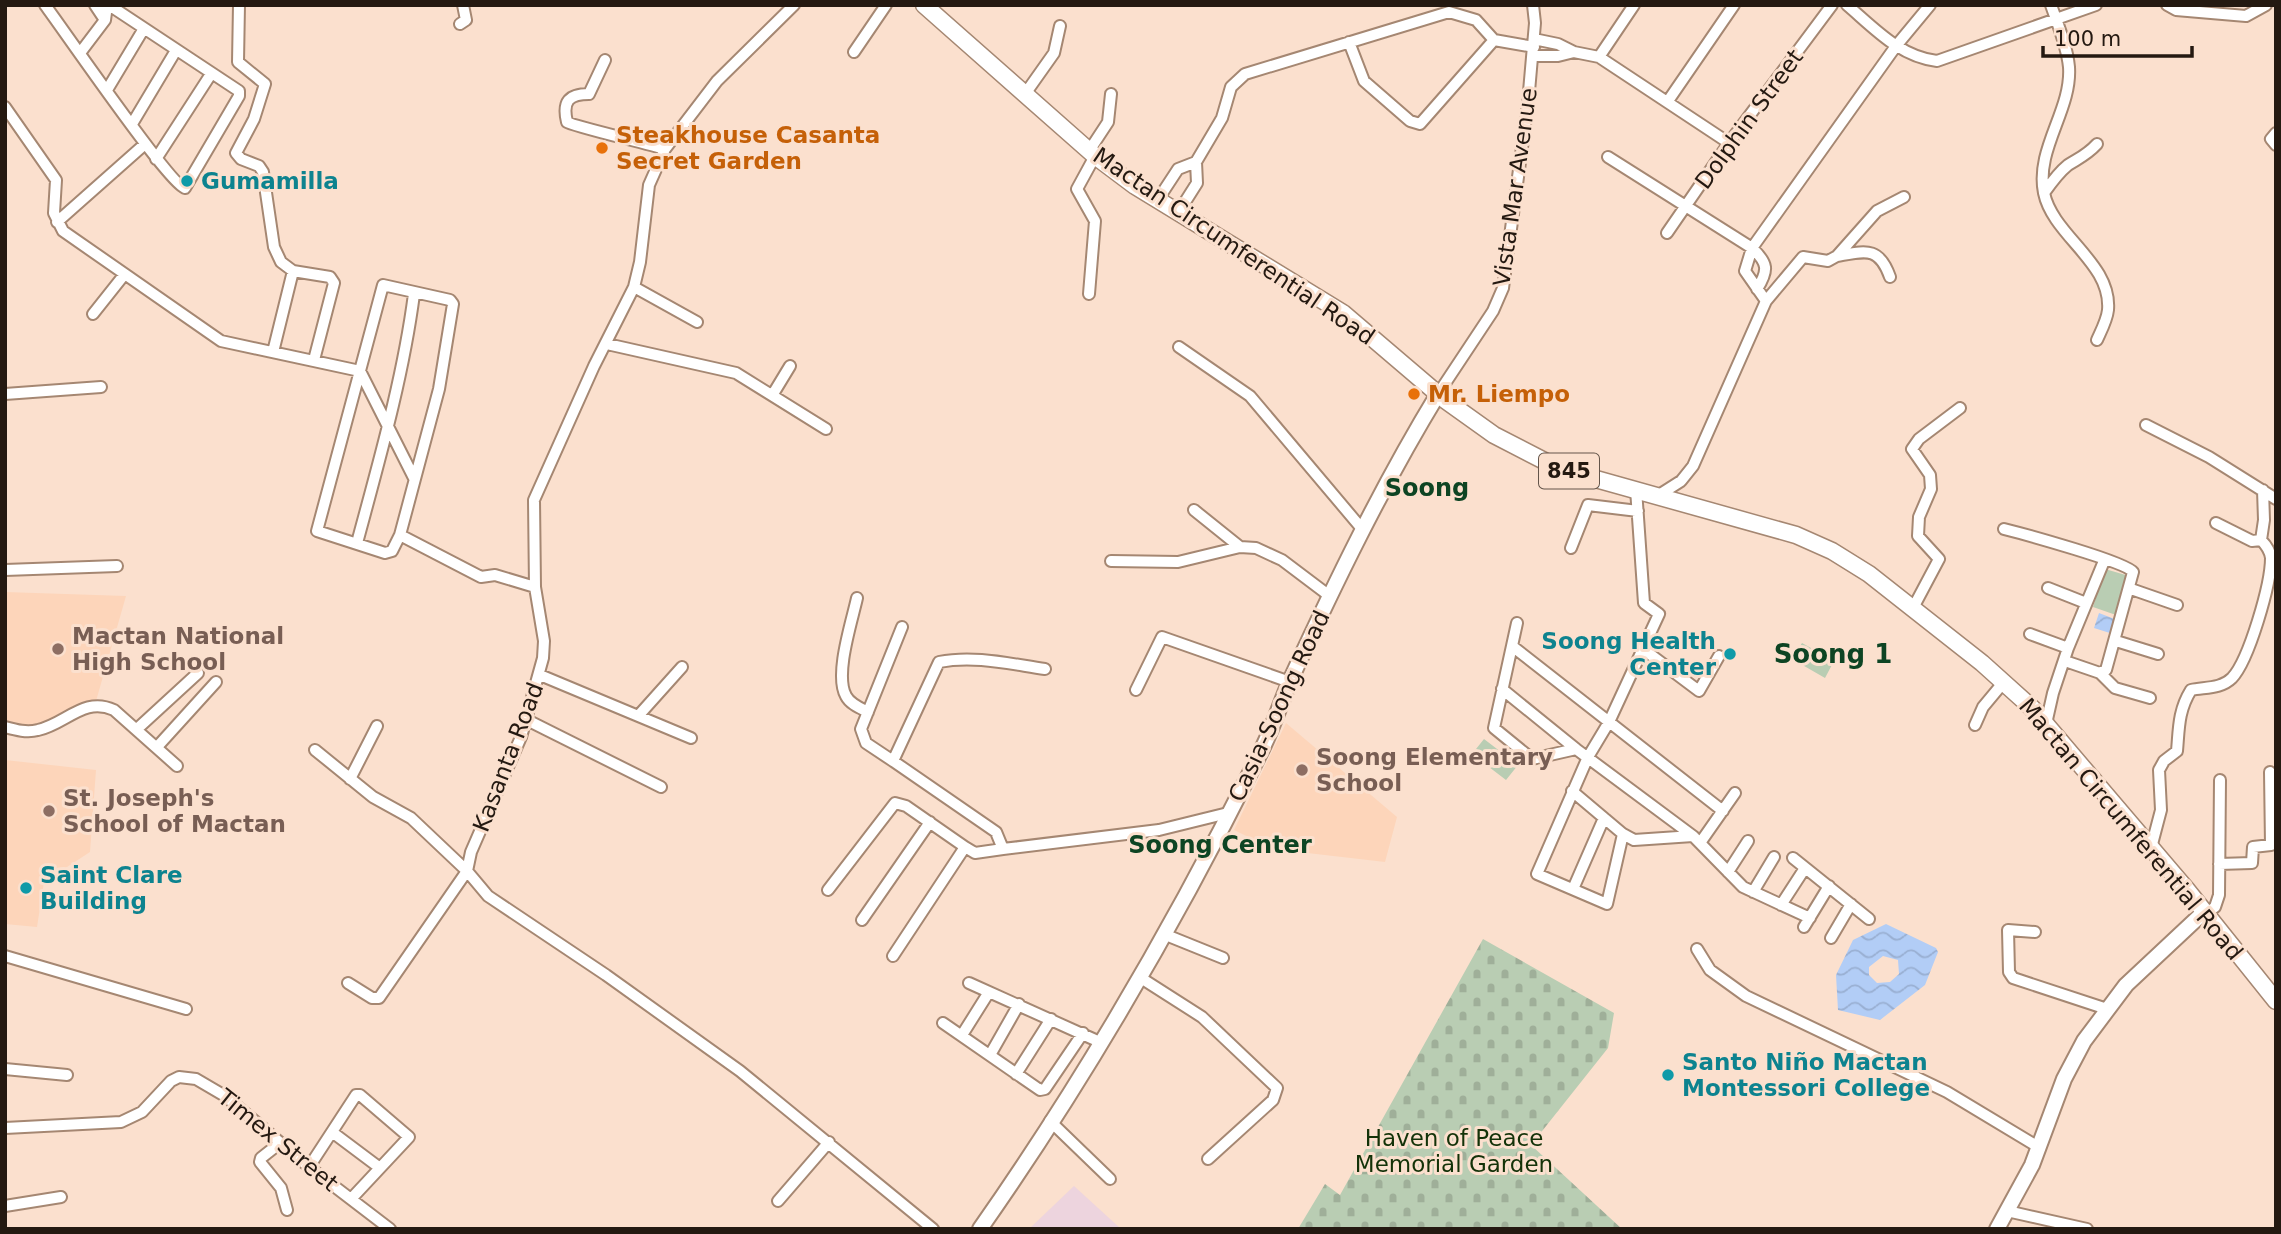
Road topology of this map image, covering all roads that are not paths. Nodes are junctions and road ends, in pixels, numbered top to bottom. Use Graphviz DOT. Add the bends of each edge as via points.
graph roads {
  1 [pos="45,5"];
  2 [pos="94,5"];
  3 [pos="108,5"];
  4 [pos="239,5"];
  5 [pos="463,5"];
  6 [pos="794,5"];
  7 [pos="886,5"];
  8 [pos="924,5"];
  9 [pos="1533,5"];
  10 [pos="1634,5"];
  11 [pos="1734,5"];
  12 [pos="1832,5"];
  13 [pos="1847,5"];
  14 [pos="1930,5"];
  15 [pos="2051,5"];
  16 [pos="2096,5"];
  17 [pos="2167,5"];
  18 [pos="2266,5"];
  19 [pos="105,20"];
  20 [pos="2057,20"];
  21 [pos="460,24"];
  22 [pos="1060,26"];
  23 [pos="143,30"];
  24 [pos="1494,40"];
  25 [pos="1349,42"];
  26 [pos="1896,46"];
  27 [pos="1534,47"];
  28 [pos="176,52"];
  29 [pos="854,52"];
  30 [pos="1574,52"];
  31 [pos="80,53"];
  32 [pos="1599,57"];
  33 [pos="605,60"];
  34 [pos="211,74"];
  35 [pos="107,90"];
  36 [pos="1026,94"];
  37 [pos="1111,94"];
  38 [pos="1668,102"];
  39 [pos="5,107"];
  40 [pos="132,124"];
  41 [pos="2276,133"];
  42 [pos="1729,143"];
  43 [pos="145,144"];
  44 [pos="2097,144"];
  45 [pos="2276,145"];
  46 [pos="665,149"];
  47 [pos="1092,154"];
  48 [pos="1608,157"];
  49 [pos="156,159"];
  50 [pos="1196,162"];
  51 [pos="2044,193"];
  52 [pos="1904,197"];
  53 [pos="1157,201"];
  54 [pos="1685,208"];
  55 [pos="1178,213"];
  56 [pos="57,222"];
  57 [pos="1667,233"];
  58 [pos="1752,248"];
  59 [pos="1837,256"];
  60 [pos="293,271"];
  61 [pos="124,275"];
  62 [pos="1890,277"];
  63 [pos="634,288"];
  64 [pos="1757,289"];
  65 [pos="414,294"];
  66 [pos="1089,294"];
  67 [pos="1766,301"];
  68 [pos="93,314"];
  69 [pos="697,322"];
  70 [pos="2097,340"];
  71 [pos="607,344"];
  72 [pos="1179,347"];
  73 [pos="273,352"];
  74 [pos="314,360"];
  75 [pos="790,366"];
  76 [pos="360,371"];
  77 [pos="101,387"];
  78 [pos="5,394"];
  79 [pos="773,394"];
  80 [pos="1438,394"];
  81 [pos="1960,408"];
  82 [pos="386,424"];
  83 [pos="2146,425"];
  84 [pos="826,429"];
  85 [pos="414,478"];
  86 [pos="1636,489"];
  87 [pos="2263,490"];
  88 [pos="1659,495"];
  89 [pos="2276,499"];
  90 [pos="1194,510"];
  91 [pos="1638,511"];
  92 [pos="2216,523"];
  93 [pos="2004,529"];
  94 [pos="1363,530"];
  95 [pos="400,535"];
  96 [pos="2261,540"];
  97 [pos="357,543"];
  98 [pos="1240,547"];
  99 [pos="1571,548"];
  100 [pos="2273,554"];
  101 [pos="1111,561"];
  102 [pos="2104,561"];
  103 [pos="117,565"];
  104 [pos="5,570"];
  105 [pos="535,587"];
  106 [pos="2048,589"];
  107 [pos="2131,589"];
  108 [pos="1331,597"];
  109 [pos="857,598"];
  110 [pos="2086,603"];
  111 [pos="2177,605"];
  112 [pos="1913,608"];
  113 [pos="1517,623"];
  114 [pos="902,626"];
  115 [pos="2030,634"];
  116 [pos="2116,641"];
  117 [pos="1512,646"];
  118 [pos="2068,648"];
  119 [pos="1643,649"];
  120 [pos="2158,654"];
  121 [pos="1719,656"];
  122 [pos="2064,661"];
  123 [pos="682,667"];
  124 [pos="1045,670"];
  125 [pos="198,673"];
  126 [pos="2100,673"];
  127 [pos="540,675"];
  128 [pos="216,682"];
  129 [pos="1290,682"];
  130 [pos="2003,683"];
  131 [pos="1502,689"];
  132 [pos="1136,690"];
  133 [pos="2053,692"];
  134 [pos="2150,698"];
  135 [pos="2032,708"];
  136 [pos="868,712"];
  137 [pos="639,715"];
  138 [pos="527,720"];
  139 [pos="1609,722"];
  140 [pos="2046,724"];
  141 [pos="1975,725"];
  142 [pos="377,726"];
  143 [pos="5,727"];
  144 [pos="137,729"];
  145 [pos="691,738"];
  146 [pos="157,747"];
  147 [pos="1576,749"];
  148 [pos="314,750"];
  149 [pos="1588,757"];
  150 [pos="894,761"];
  151 [pos="177,765"];
  152 [pos="2270,772"];
  153 [pos="350,779"];
  154 [pos="2220,780"];
  155 [pos="661,787"];
  156 [pos="1572,791"];
  157 [pos="1735,793"];
  158 [pos="1723,811"];
  159 [pos="1228,813"];
  160 [pos="1604,818"];
  161 [pos="930,822"];
  162 [pos="1623,834"];
  163 [pos="1697,840"];
  164 [pos="1748,841"];
  165 [pos="965,847"];
  166 [pos="2151,848"];
  167 [pos="1003,849"];
  168 [pos="1774,858"];
  169 [pos="1793,858"];
  170 [pos="2219,864"];
  171 [pos="1805,868"];
  172 [pos="467,871"];
  173 [pos="1728,872"];
  174 [pos="1829,886"];
  175 [pos="1573,889"];
  176 [pos="828,890"];
  177 [pos="1753,892"];
  178 [pos="1851,904"];
  179 [pos="1781,905"];
  180 [pos="2205,913"];
  181 [pos="1869,919"];
  182 [pos="862,920"];
  183 [pos="2035,932"];
  184 [pos="1166,934"];
  185 [pos="1831,938"];
  186 [pos="1697,949"];
  187 [pos="5,956"];
  188 [pos="893,957"];
  189 [pos="1223,958"];
  190 [pos="1141,978"];
  191 [pos="348,983"];
  192 [pos="969,983"];
  193 [pos="989,992"];
  194 [pos="2276,1001"];
  195 [pos="1019,1004"];
  196 [pos="186,1009"];
  197 [pos="2107,1009"];
  198 [pos="1051,1018"];
  199 [pos="943,1023"];
  200 [pos="1083,1033"];
  201 [pos="962,1035"];
  202 [pos="1102,1043"];
  203 [pos="990,1055"];
  204 [pos="5,1069"];
  205 [pos="1016,1074"];
  206 [pos="67,1075"];
  207 [pos="1050,1121"];
  208 [pos="5,1128"];
  209 [pos="332,1132"];
  210 [pos="829,1142"];
  211 [pos="281,1143"];
  212 [pos="2040,1148"];
  213 [pos="1208,1159"];
  214 [pos="309,1167"];
  215 [pos="380,1168"];
  216 [pos="1110,1179"];
  217 [pos="61,1197"];
  218 [pos="351,1199"];
  219 [pos="778,1201"];
  220 [pos="5,1206"];
  221 [pos="287,1210"];
  222 [pos="2007,1211"];
  223 [pos="375,1224"];
  224 [pos="390,1229"];
  225 [pos="933,1229"];
  226 [pos="980,1229"];
  227 [pos="1997,1229"];
  228 [pos="2087,1229"];
  1 -- 31 [label="street"];
  2 -- 19 [label="street"];
  3 -- 19 [label="street"];
  3 -- 23 [label="street"];
  4 -- 60 [label="street" via="238,62 265,84 236,153 263,172 274,247 281,262"];
  5 -- 21 [label="street" via="466,20"];
  6 -- 46 [label="street, Kasanta Road" via="717,81"];
  7 -- 29 [label="street"];
  8 -- 36 [label="main road, Mactan Circumferential Road / 845"];
  9 -- 27 [label="street, Vista Mar Avenue"];
  10 -- 32 [label="street"];
  11 -- 38 [label="street"];
  12 -- 42 [label="street, Dolphin Street"];
  13 -- 26 [label="street"];
  14 -- 26 [label="street"];
  15 -- 20 [label="street"];
  16 -- 20 [label="street"];
  17 -- 18 [label="street" via="2246,16"];
  19 -- 31 [label="street"];
  20 -- 26 [label="street" via="1937,61 1918,59"];
  20 -- 51 [label="street" via="2069,69 2046,153"];
  22 -- 36 [label="street" via="1054,53"];
  23 -- 28 [label="street"];
  23 -- 35 [label="street"];
  24 -- 25 [label="street" via="1476,20 1449,12"];
  24 -- 25 [label="street" via="1420,124 1410,121 1364,81"];
  24 -- 27 [label="street"];
  25 -- 50 [label="street" via="1245,75 1231,87 1222,118"];
  26 -- 58 [label="street"];
  27 -- 30 [label="street" via="1558,44"];
  27 -- 30 [label="street" via="1558,56"];
  27 -- 80 [label="street, Vista Mar Avenue" via="1503,288"];
  28 -- 34 [label="street"];
  28 -- 40 [label="street"];
  30 -- 32 [label="street"];
  31 -- 35 [label="street"];
  32 -- 38 [label="street"];
  33 -- 46 [label="street" via="589,94 568,99 567,122"];
  34 -- 49 [label="street"];
  34 -- 49 [label="street" via="236,88 239,96 185,187 176,184"];
  35 -- 40 [label="street"];
  36 -- 47 [label="main road, Mactan Circumferential Road / 845"];
  37 -- 47 [label="street" via="1108,122"];
  38 -- 42 [label="street"];
  39 -- 56 [label="street" via="56,180"];
  40 -- 43 [label="street"];
  41 -- 45 [label="street" via="2271,139"];
  42 -- 54 [label="street, Dolphin Street"];
  43 -- 49 [label="street"];
  43 -- 56 [label="street"];
  44 -- 51 [label="street" via="2058,173"];
  46 -- 63 [label="street, Kasanta Road" via="646,197"];
  47 -- 53 [label="main road, Mactan Circumferential Road / 845"];
  47 -- 66 [label="street" via="1077,189 1095,221"];
  48 -- 54 [label="street"];
  50 -- 53 [label="street" via="1178,169"];
  50 -- 55 [label="street" via="1197,183"];
  51 -- 70 [label="street" via="2056,220 2094,268 2106,293 2108,308"];
  52 -- 59 [label="street" via="1878,211"];
  53 -- 55 [label="main road, Mactan Circumferential Road / 845"];
  54 -- 57 [label="street, Dolphin Street"];
  54 -- 58 [label="street"];
  55 -- 80 [label="main road, Mactan Circumferential Road / 845" via="1343,313"];
  56 -- 61 [label="street"];
  58 -- 64 [label="street" via="1745,267"];
  58 -- 64 [label="street" via="1767,269"];
  59 -- 62 [label="street" via="1871,252 1879,256"];
  59 -- 67 [label="street" via="1828,261 1803,257"];
  60 -- 73 [label="street"];
  60 -- 74 [label="street" via="333,280"];
  61 -- 68 [label="street"];
  61 -- 73 [label="street" via="221,341"];
  63 -- 69 [label="street"];
  63 -- 71 [label="street, Kasanta Road"];
  64 -- 67 [label="street"];
  65 -- 76 [label="street" via="383,285"];
  65 -- 82 [label="street" via="406,358"];
  65 -- 85 [label="street" via="453,304 439,389"];
  67 -- 88 [label="street" via="1693,466 1681,481"];
  71 -- 79 [label="street" via="736,373"];
  71 -- 105 [label="street, Kasanta Road" via="534,500"];
  72 -- 94 [label="street" via="1250,396"];
  73 -- 74 [label="street"];
  74 -- 76 [label="street"];
  75 -- 79 [label="street"];
  76 -- 82 [label="street"];
  76 -- 97 [label="street" via="317,531"];
  77 -- 78 [label="street"];
  79 -- 84 [label="street"];
  80 -- 86 [label="main road, Mactan Circumferential Road / 845" via="1523,451 1560,468"];
  80 -- 94 [label="street, Casia-Soong Road" via="1398,459"];
  81 -- 112 [label="street" via="1912,449 1930,475 1931,489 1919,517 1918,536 1939,559"];
  82 -- 85 [label="street"];
  82 -- 97 [label="street"];
  83 -- 87 [label="street"];
  85 -- 95 [label="street"];
  86 -- 88 [label="main road, Mactan Circumferential Road / 845"];
  86 -- 91 [label="street"];
  87 -- 89 [label="street"];
  87 -- 96 [label="street"];
  88 -- 112 [label="main road, Mactan Circumferential Road / 845" via="1768,525 1832,551"];
  90 -- 98 [label="street"];
  91 -- 99 [label="street" via="1587,505"];
  91 -- 119 [label="street" via="1644,603 1659,614"];
  92 -- 96 [label="street" via="2252,541"];
  93 -- 102 [label="street"];
  94 -- 108 [label="street, Casia-Soong Road"];
  95 -- 97 [label="street" via="392,551 385,553"];
  95 -- 105 [label="street" via="481,577 495,575"];
  96 -- 100 [label="street"];
  98 -- 101 [label="street" via="1178,562"];
  98 -- 108 [label="street" via="1274,556"];
  100 -- 166 [label="street" via="2245,655 2232,678 2218,687 2190,691 2185,699 2177,751 2159,770 2161,810"];
  102 -- 107 [label="street" via="2114,559 2129,566 2134,578"];
  102 -- 110 [label="street"];
  103 -- 104 [label="street"];
  105 -- 127 [label="street, Kasanta Road" via="544,641"];
  106 -- 110 [label="street"];
  107 -- 111 [label="street"];
  107 -- 116 [label="street"];
  108 -- 129 [label="street, Casia-Soong Road"];
  109 -- 136 [label="street" via="843,667 844,690 851,702"];
  110 -- 118 [label="street"];
  112 -- 130 [label="main road, Mactan Circumferential Road / 845"];
  113 -- 117 [label="street"];
  114 -- 136 [label="street"];
  115 -- 118 [label="street"];
  116 -- 120 [label="street"];
  116 -- 126 [label="street" via="2106,670"];
  117 -- 131 [label="street"];
  117 -- 139 [label="street"];
  118 -- 122 [label="street"];
  119 -- 121 [label="street" via="1699,691"];
  119 -- 139 [label="street"];
  122 -- 126 [label="street"];
  122 -- 133 [label="street"];
  123 -- 137 [label="street"];
  124 -- 150 [label="street" via="989,661 939,662"];
  125 -- 144 [label="street"];
  126 -- 134 [label="street" via="2115,688"];
  127 -- 137 [label="street"];
  127 -- 138 [label="street, Kasanta Road"];
  128 -- 146 [label="street"];
  129 -- 132 [label="street" via="1162,637"];
  129 -- 159 [label="street, Casia-Soong Road"];
  130 -- 135 [label="main road, Mactan Circumferential Road / 845"];
  130 -- 141 [label="street"];
  131 -- 147 [label="street"];
  131 -- 147 [label="street" via="1494,728 1528,758"];
  133 -- 135 [label="street"];
  133 -- 140 [label="street"];
  135 -- 140 [label="main road, Mactan Circumferential Road / 845"];
  136 -- 150 [label="street" via="861,729 866,743"];
  137 -- 145 [label="street"];
  138 -- 155 [label="street"];
  138 -- 172 [label="street, Kasanta Road"];
  139 -- 149 [label="street"];
  139 -- 158 [label="street"];
  140 -- 166 [label="main road, Mactan Circumferential Road / 845"];
  142 -- 153 [label="street"];
  143 -- 144 [label="street" via="39,730 85,707 103,705"];
  144 -- 146 [label="street"];
  146 -- 151 [label="street"];
  147 -- 149 [label="street"];
  148 -- 153 [label="street"];
  149 -- 156 [label="street"];
  149 -- 163 [label="street"];
  150 -- 167 [label="street" via="996,832"];
  152 -- 170 [label="street" via="2272,845 2253,847 2252,863"];
  153 -- 172 [label="street" via="411,818"];
  154 -- 170 [label="street"];
  156 -- 160 [label="street"];
  156 -- 175 [label="street" via="1537,874"];
  157 -- 158 [label="street"];
  158 -- 163 [label="street"];
  159 -- 167 [label="street" via="1159,830"];
  159 -- 184 [label="street, Casia-Soong Road"];
  160 -- 162 [label="street"];
  160 -- 175 [label="street"];
  161 -- 165 [label="street"];
  161 -- 176 [label="street" via="906,806 892,805"];
  161 -- 182 [label="street"];
  162 -- 163 [label="street" via="1634,840"];
  162 -- 175 [label="street" via="1607,904"];
  163 -- 173 [label="street"];
  164 -- 173 [label="street"];
  165 -- 167 [label="street" via="975,853"];
  165 -- 188 [label="street"];
  166 -- 180 [label="main road, Mactan Circumferential Road / 845"];
  168 -- 177 [label="street"];
  169 -- 171 [label="street"];
  170 -- 180 [label="street" via="2218,902"];
  171 -- 174 [label="street"];
  171 -- 179 [label="street"];
  172 -- 191 [label="street, Kasanta Road" via="379,998"];
  172 -- 210 [label="street" via="488,896 718,1055"];
  173 -- 177 [label="street"];
  174 -- 178 [label="street"];
  174 -- 179 [label="street" via="1807,923"];
  177 -- 179 [label="street"];
  178 -- 181 [label="street"];
  178 -- 185 [label="street"];
  180 -- 194 [label="main road, Mactan Circumferential Road / 845"];
  180 -- 197 [label="street" via="2126,985"];
  183 -- 197 [label="street" via="2008,930 2013,978"];
  184 -- 189 [label="street"];
  184 -- 190 [label="street, Casia-Soong Road"];
  186 -- 212 [label="street" via="1710,970 1746,996 1947,1092"];
  187 -- 196 [label="street"];
  190 -- 202 [label="street, Casia-Soong Road"];
  190 -- 213 [label="street" via="1202,1017 1277,1088 1273,1100"];
  192 -- 193 [label="street"];
  193 -- 195 [label="street"];
  193 -- 201 [label="street"];
  195 -- 198 [label="street"];
  195 -- 203 [label="street"];
  197 -- 212 [label="street" via="2064,1079"];
  198 -- 200 [label="street"];
  198 -- 205 [label="street"];
  199 -- 201 [label="street"];
  200 -- 202 [label="street"];
  200 -- 205 [label="street" via="1045,1089 1036,1089"];
  201 -- 203 [label="street"];
  202 -- 207 [label="street, Casia-Soong Road"];
  203 -- 205 [label="street"];
  204 -- 206 [label="street"];
  207 -- 216 [label="street"];
  207 -- 226 [label="street, Casia-Soong Road"];
  208 -- 211 [label="street, Timex Street" via="121,1122 134,1118 179,1077 212,1086"];
  209 -- 214 [label="street"];
  209 -- 215 [label="street"];
  209 -- 215 [label="street" via="360,1095 409,1137"];
  210 -- 219 [label="street"];
  210 -- 225 [label="street"];
  211 -- 214 [label="street, Timex Street"];
  211 -- 221 [label="street" via="260,1163 281,1188"];
  212 -- 222 [label="street"];
  214 -- 218 [label="street, Timex Street"];
  215 -- 218 [label="street"];
  217 -- 220 [label="street"];
  218 -- 223 [label="street, Timex Street"];
  222 -- 227 [label="street"];
  222 -- 228 [label="street"];
  223 -- 224 [label="street, Timex Street"];
}
